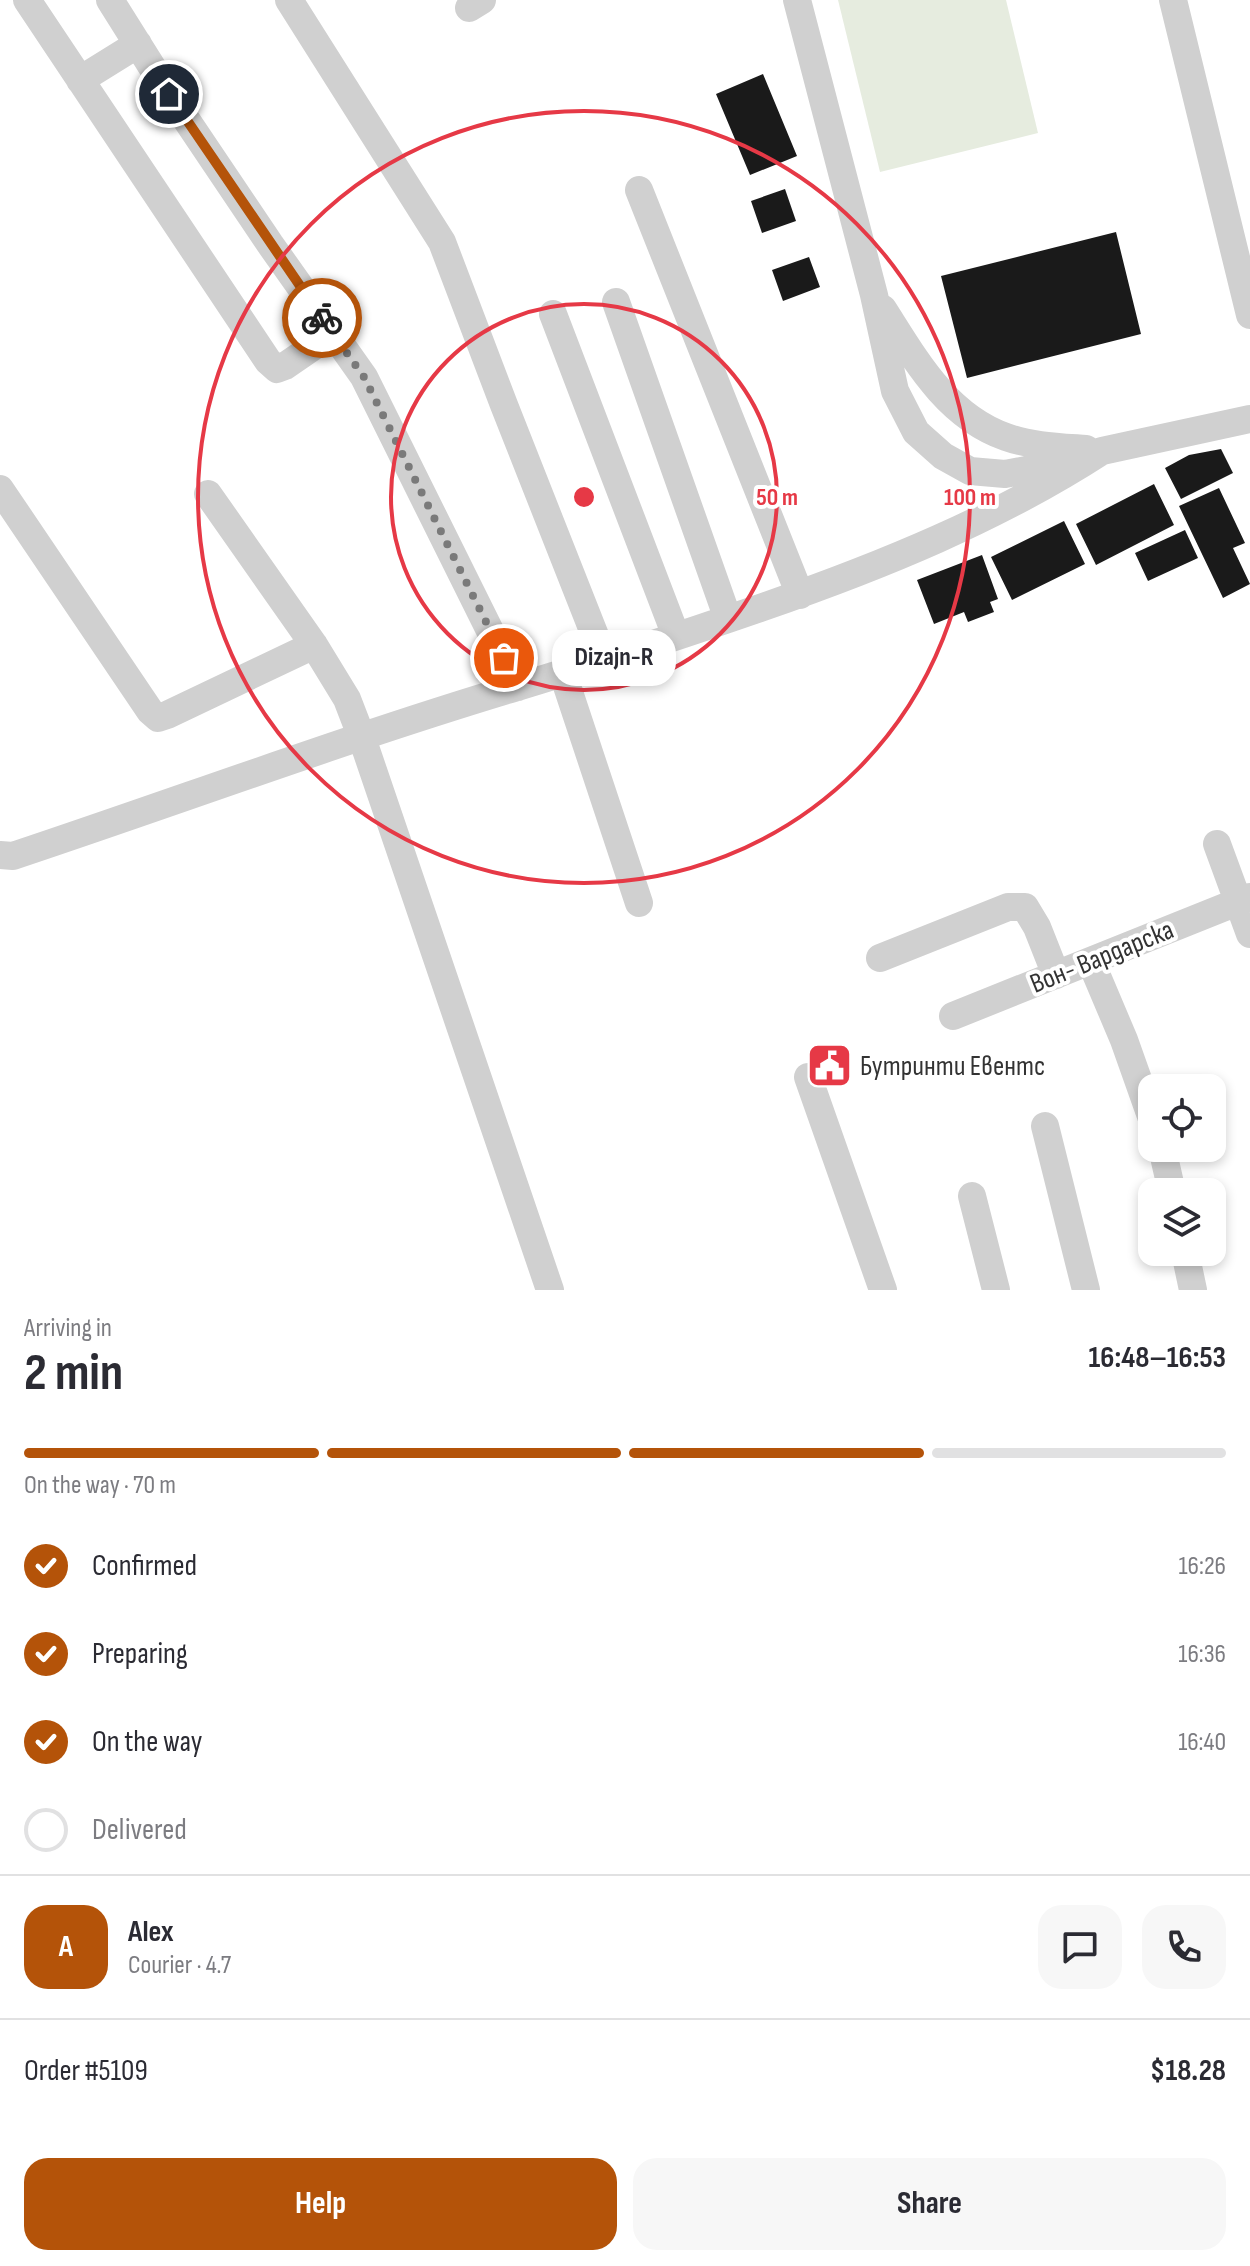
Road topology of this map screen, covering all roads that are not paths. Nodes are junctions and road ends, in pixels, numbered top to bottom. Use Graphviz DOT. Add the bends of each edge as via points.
graph roads {
  1 [pos="27,0"];
  2 [pos="110,0"];
  3 [pos="289,0"];
  4 [pos="797,0"];
  5 [pos="1173,0"];
  6 [pos="138,44"];
  7 [pos="80,80"];
  8 [pos="639,190"];
  9 [pos="874,295"];
  10 [pos="616,302"];
  11 [pos="553,314"];
  12 [pos="1250,315"];
  13 [pos="333,333"];
  14 [pos="1250,419"];
  15 [pos="1102,451"];
  16 [pos="0,489"];
  17 [pos="208,494"];
  18 [pos="800,595"];
  19 [pos="728,619"];
  20 [pos="676,636"];
  21 [pos="314,645"];
  22 [pos="605,661"];
  23 [pos="563,674"];
  24 [pos="518,687"];
  25 [pos="362,738"];
  26 [pos="1217,844"];
  27 [pos="0,855"];
  28 [pos="1244,899"];
  29 [pos="639,903"];
  30 [pos="1250,934"];
  31 [pos="880,958"];
  32 [pos="1091,962"];
  33 [pos="1056,975"];
  34 [pos="953,1016"];
  35 [pos="808,1077"];
  36 [pos="1138,1080"];
  37 [pos="1045,1126"];
  38 [pos="972,1196"];
  39 [pos="1188,1266"];
  40 [pos="550,1290"];
  41 [pos="883,1290"];
  42 [pos="996,1290"];
  43 [pos="1086,1290"];
  44 [pos="1193,1290"];
  1 -- 7 [label="street"];
  2 -- 6 [label="street"];
  3 -- 22 [label="street" via="442,242"];
  4 -- 9 [label="street"];
  5 -- 12 [label="street"];
  6 -- 7 [label="street"];
  6 -- 13 [label="street"];
  7 -- 13 [label="street" via="268,361 277,369 285,366"];
  8 -- 18 [label="street"];
  9 -- 15 [label="street" via="924,373 951,404 981,425 1034,444"];
  9 -- 15 [label="street" via="895,391 916,432 943,456 970,471 1005,474"];
  10 -- 19 [label="street"];
  11 -- 20 [label="street"];
  13 -- 24 [label="street" via="364,377"];
  14 -- 15 [label="street"];
  15 -- 18 [label="street" via="1005,508"];
  16 -- 21 [label="street" via="158,718"];
  17 -- 21 [label="street"];
  18 -- 19 [label="street"];
  19 -- 20 [label="street"];
  20 -- 22 [label="street"];
  21 -- 25 [label="street" via="347,699"];
  22 -- 23 [label="street"];
  23 -- 24 [label="street"];
  23 -- 29 [label="street"];
  24 -- 25 [label="street"];
  25 -- 27 [label="street" via="13,856"];
  25 -- 40 [label="street"];
  26 -- 28 [label="street"];
  28 -- 30 [label="street"];
  28 -- 32 [label="street, Вон- Вардарска"];
  31 -- 33 [label="street" via="1008,907 1025,907"];
  32 -- 33 [label="street, Вон- Вардарска"];
  32 -- 36 [label="street"];
  33 -- 34 [label="street, Вон- Вардарска"];
  35 -- 41 [label="street"];
  37 -- 43 [label="street"];
  38 -- 42 [label="street"];
  39 -- 44 [label="street"];
}
